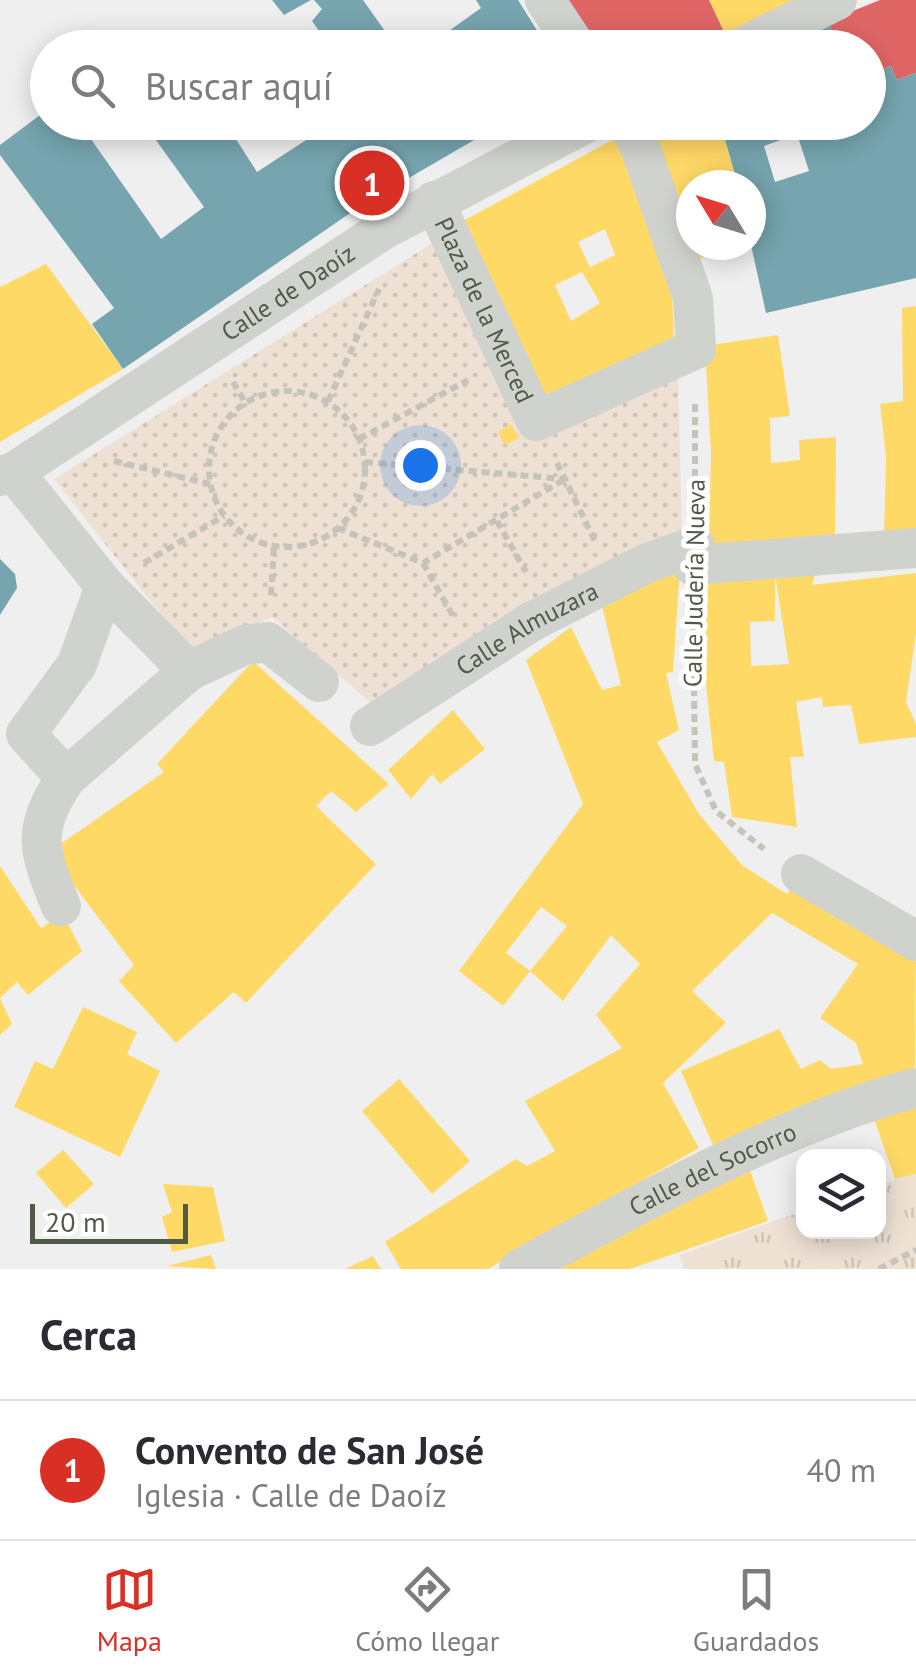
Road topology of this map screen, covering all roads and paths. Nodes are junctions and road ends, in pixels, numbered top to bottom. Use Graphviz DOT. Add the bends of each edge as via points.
graph roads {
  1 [pos="545,0"];
  2 [pos="836,0"];
  3 [pos="564,30"];
  4 [pos="776,30"];
  5 [pos="553,140"];
  6 [pos="637,140"];
  7 [pos="434,201"];
  8 [pos="386,274"];
  9 [pos="696,349"];
  10 [pos="508,359"];
  11 [pos="328,401"];
  12 [pos="359,439"];
  13 [pos="122,462"];
  14 [pos="365,462"];
  15 [pos="7,474"];
  16 [pos="565,479"];
  17 [pos="210,484"];
  18 [pos="224,516"];
  19 [pos="497,521"];
  20 [pos="338,528"];
  21 [pos="916,548"];
  22 [pos="599,550"];
  23 [pos="694,556"];
  24 [pos="104,586"];
  25 [pos="534,586"];
  26 [pos="188,671"];
  27 [pos="319,682"];
  28 [pos="370,726"];
  29 [pos="66,778"];
  30 [pos="802,874"];
  31 [pos="61,906"];
  32 [pos="916,942"];
  33 [pos="914,1089"];
  34 [pos="916,1250"];
  35 [pos="520,1269"];
  36 [pos="879,1269"];
  1 -- 3 [label="street"];
  2 -- 4 [label="street"];
  5 -- 7 [label="street, Calle de Daoíz"];
  6 -- 9 [label="street" via="693,298"];
  7 -- 10 [label="street, Plaza de la Merced"];
  7 -- 15 [label="street, Calle de Daoíz"];
  8 -- 11 [label="path"];
  9 -- 10 [label="street, Plaza de la Merced" via="536,421"];
  9 -- 23 [label="path, Calle Judería Nueva"];
  10 -- 12 [label="path"];
  11 -- 12 [label="path"];
  11 -- 17 [label="path" via="286,391 245,402 215,438"];
  12 -- 14 [label="path"];
  13 -- 17 [label="path"];
  14 -- 16 [label="path"];
  14 -- 20 [label="path" via="359,498"];
  15 -- 24 [label="street"];
  16 -- 19 [label="path"];
  16 -- 22 [label="path"];
  17 -- 18 [label="path"];
  18 -- 20 [label="path" via="274,546 297,546"];
  18 -- 24 [label="path"];
  19 -- 20 [label="path" via="422,563"];
  19 -- 25 [label="path"];
  21 -- 23 [label="street, Calle Almuzara"];
  23 -- 28 [label="street, Calle Almuzara" via="647,563 531,622"];
  23 -- 30 [label="path, Calle Judería Nueva" via="695,764 716,812"];
  24 -- 26 [label="street"];
  24 -- 29 [label="street" via="77,664 26,734"];
  26 -- 27 [label="street" via="244,645 268,642"];
  26 -- 29 [label="street"];
  29 -- 31 [label="street" via="39,831"];
  30 -- 32 [label="street"];
  33 -- 35 [label="street, Calle del Socorro" via="822,1118"];
  34 -- 36 [label="path"];
}
